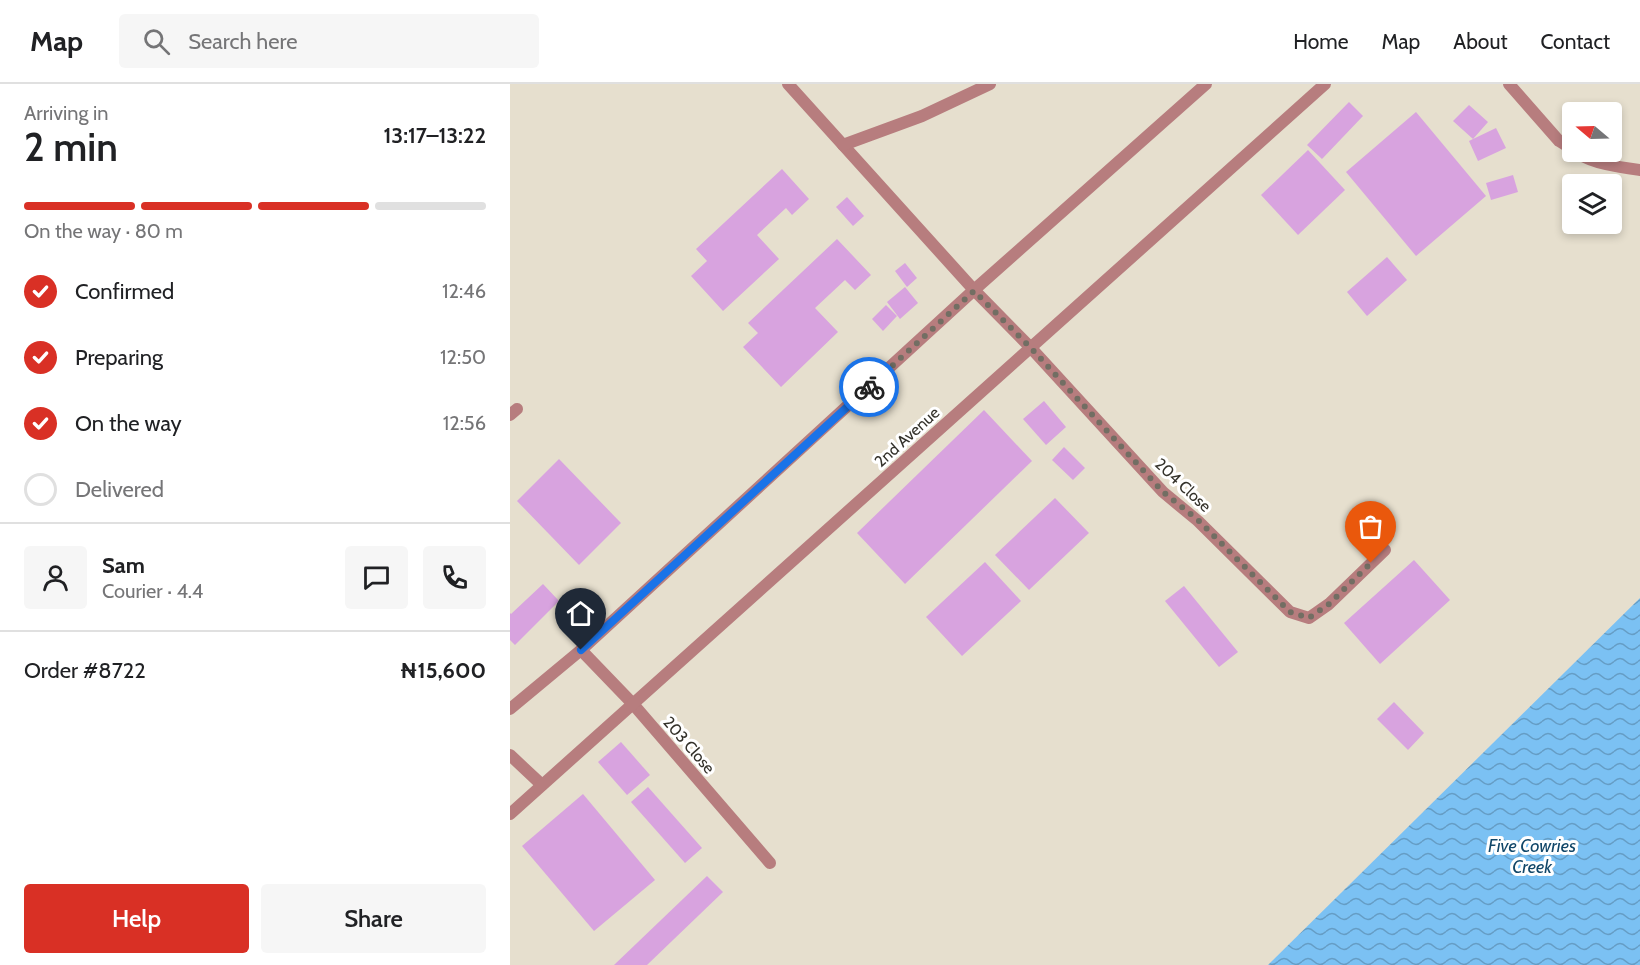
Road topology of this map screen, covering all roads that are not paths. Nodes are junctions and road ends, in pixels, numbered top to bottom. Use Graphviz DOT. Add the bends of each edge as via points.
graph roads {
  1 [pos="788,84"];
  2 [pos="990,84"];
  3 [pos="1206,84"];
  4 [pos="1325,84"];
  5 [pos="1509,84"];
  6 [pos="1562,143"];
  7 [pos="843,145"];
  8 [pos="1598,162"];
  9 [pos="1640,170"];
  10 [pos="974,291"];
  11 [pos="1031,348"];
  12 [pos="1385,550"];
  13 [pos="581,650"];
  14 [pos="633,704"];
  15 [pos="510,709"];
  16 [pos="510,755"];
  17 [pos="542,785"];
  18 [pos="510,814"];
  19 [pos="770,863"];
  1 -- 7 [label="street, 204 Close"];
  2 -- 7 [label="street" via="922,116"];
  3 -- 10 [label="street"];
  4 -- 11 [label="street, 2nd Avenue"];
  5 -- 6 [label="street"];
  7 -- 10 [label="street, 204 Close"];
  8 -- 9 [label="street"];
  10 -- 11 [label="street, 204 Close"];
  10 -- 13 [label="street"];
  11 -- 12 [label="street, 204 Close" via="1163,492 1198,520 1290,612 1309,618"];
  11 -- 14 [label="street, 2nd Avenue"];
  13 -- 14 [label="street, 203 Close"];
  13 -- 15 [label="street"];
  14 -- 17 [label="street, 2nd Avenue"];
  14 -- 19 [label="street, 203 Close"];
  16 -- 17 [label="street"];
  17 -- 18 [label="street, 2nd Avenue"];
}
